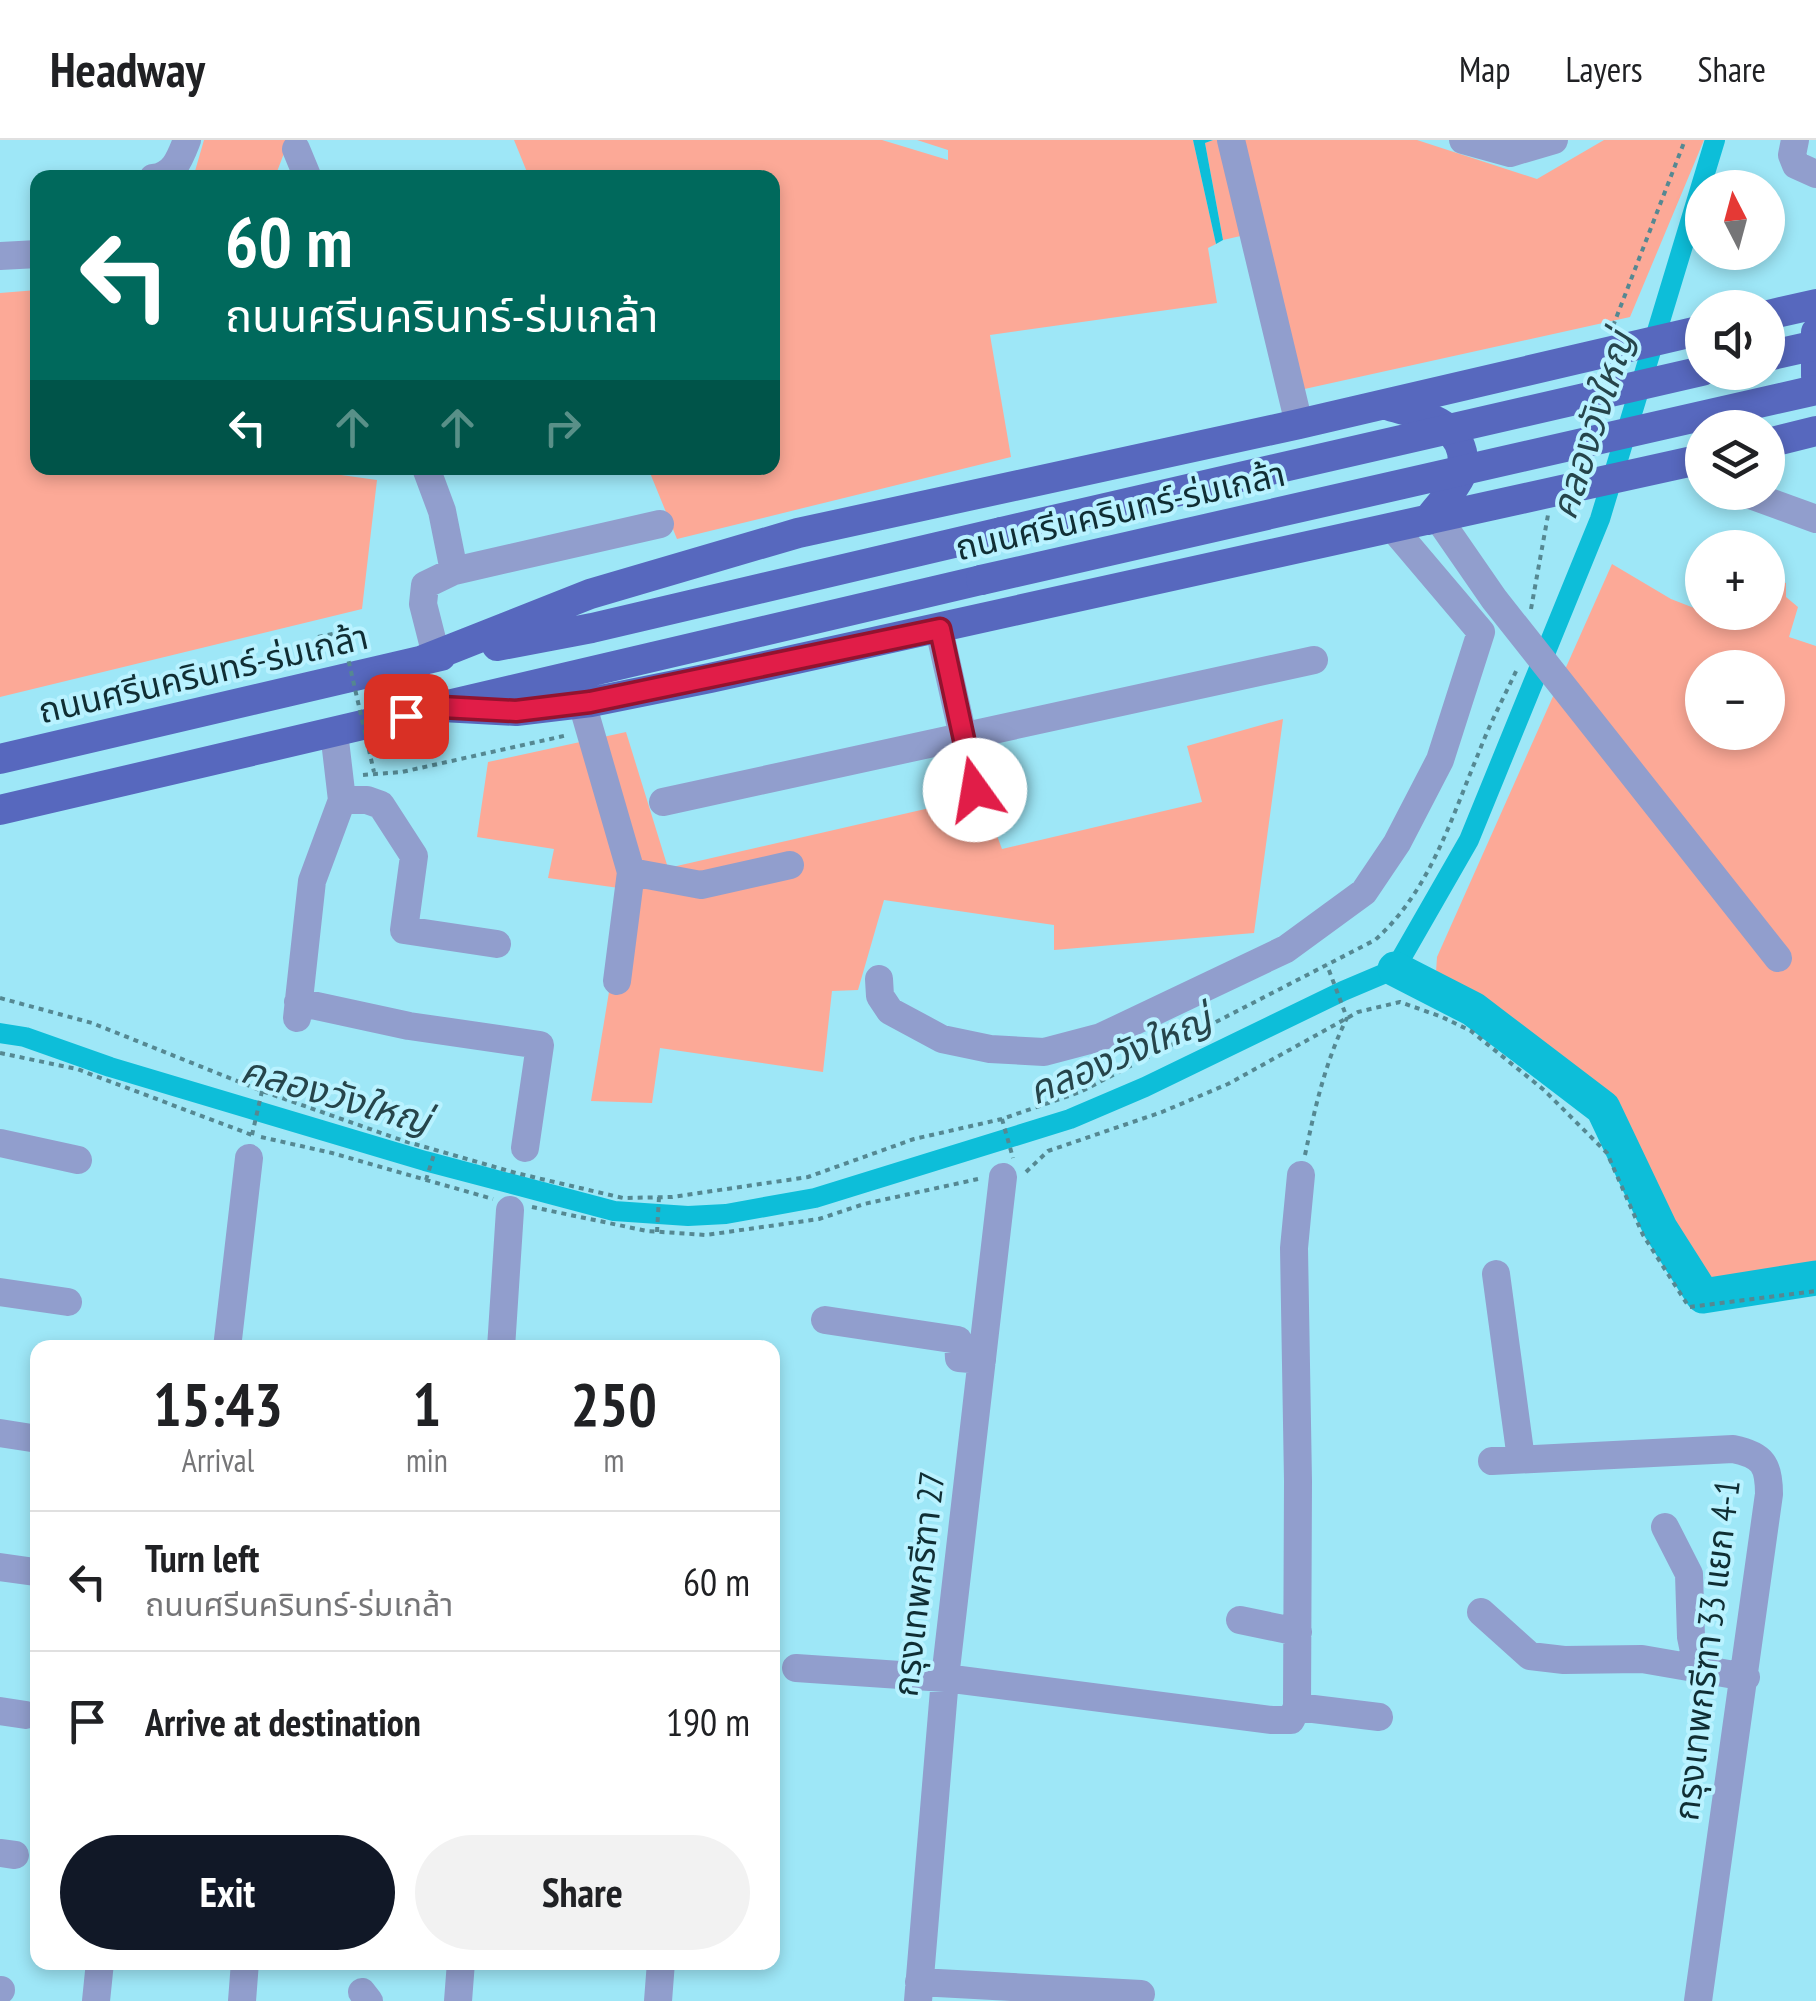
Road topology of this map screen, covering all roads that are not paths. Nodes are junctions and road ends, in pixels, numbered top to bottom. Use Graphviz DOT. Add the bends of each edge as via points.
graph roads {
  1 [pos="187,140"];
  2 [pos="1231,140"];
  3 [pos="1463,140"];
  4 [pos="1554,140"];
  5 [pos="1795,140"];
  6 [pos="296,150"];
  7 [pos="171,170"];
  8 [pos="305,170"];
  9 [pos="1816,174"];
  10 [pos="30,254"];
  11 [pos="0,256"];
  12 [pos="1816,304"];
  13 [pos="1785,311"];
  14 [pos="1816,332"];
  15 [pos="1685,334"];
  16 [pos="1816,345"];
  17 [pos="1785,352"];
  18 [pos="1685,375"];
  19 [pos="1816,376"];
  20 [pos="1816,390"];
  21 [pos="1383,404"];
  22 [pos="1299,424"];
  23 [pos="1816,431"];
  24 [pos="1785,439"];
  25 [pos="1685,465"];
  26 [pos="429,475"];
  27 [pos="1785,508"];
  28 [pos="1433,519"];
  29 [pos="1816,519"];
  30 [pos="660,524"];
  31 [pos="1392,527"];
  32 [pos="454,571"];
  33 [pos="940,629"];
  34 [pos="430,657"];
  35 [pos="1314,660"];
  36 [pos="582,702"];
  37 [pos="442,707"];
  38 [pos="334,732"];
  39 [pos="963,736"];
  40 [pos="0,760"];
  41 [pos="349,789"];
  42 [pos="975,790"];
  43 [pos="663,802"];
  44 [pos="0,810"];
  45 [pos="790,865"];
  46 [pos="630,872"];
  47 [pos="497,944"];
  48 [pos="1778,958"];
  49 [pos="879,978"];
  50 [pos="617,981"];
  51 [pos="0,1144"];
  52 [pos="251,1146"];
  53 [pos="524,1148"];
  54 [pos="78,1160"];
  55 [pos="1301,1175"];
  56 [pos="1011,1177"];
  57 [pos="509,1205"];
  58 [pos="1496,1274"];
  59 [pos="0,1292"];
  60 [pos="68,1302"];
  61 [pos="825,1320"];
  62 [pos="228,1340"];
  63 [pos="501,1340"];
  64 [pos="982,1360"];
  65 [pos="0,1433"];
  66 [pos="30,1438"];
  67 [pos="1522,1460"];
  68 [pos="1492,1461"];
  69 [pos="1666,1526"];
  70 [pos="0,1568"];
  71 [pos="30,1571"];
  72 [pos="1481,1612"];
  73 [pos="1240,1620"];
  74 [pos="1298,1632"];
  75 [pos="1696,1666"];
  76 [pos="796,1668"];
  77 [pos="1746,1677"];
  78 [pos="945,1678"];
  79 [pos="1298,1707"];
  80 [pos="1378,1718"];
  81 [pos="99,1970"];
  82 [pos="244,1970"];
  83 [pos="460,1970"];
  84 [pos="660,1970"];
  85 [pos="919,1992"];
  86 [pos="1141,1994"];
  87 [pos="96,2001"];
  88 [pos="242,2001"];
  89 [pos="458,2001"];
  90 [pos="658,2001"];
  91 [pos="1698,2001"];
  1 -- 7 [label="street"];
  2 -- 22 [label="street"];
  3 -- 4 [label="street" via="1510,153"];
  5 -- 9 [label="street" via="1796,165"];
  6 -- 8 [label="street"];
  10 -- 11 [label="street"];
  12 -- 13 [label="main road"];
  14 -- 19 [label="main road"];
  15 -- 21 [label="main road, ถนนศรีนครินทร์-ร่มเกล้า"];
  16 -- 17 [label="main road, bridge"];
  18 -- 34 [label="main road, ถนนศรีนครินทร์-ร่มเกล้า, bridge" via="592,628"];
  20 -- 37 [label="main road, ถนนศรีนครินทร์-ร่มเกล้า, bridge"];
  21 -- 22 [label="main road, ถนนศรีนครินทร์-ร่มเกล้า"];
  21 -- 28 [label="main road" via="1455,433 1461,476"];
  22 -- 34 [label="main road, ถนนศรีนครินทร์-ร่มเกล้า" via="798,533 590,594"];
  23 -- 24 [label="main road"];
  25 -- 28 [label="main road, ถนนศรีนครินทร์-ร่มเกล้า" via="1538,507"];
  26 -- 32 [label="street"];
  27 -- 29 [label="street"];
  28 -- 31 [label="main road, ถนนศรีนครินทร์-ร่มเกล้า"];
  28 -- 48 [label="street"];
  30 -- 32 [label="street"];
  31 -- 33 [label="main road, ถนนศรีนครินทร์-ร่มเกล้า"];
  31 -- 49 [label="street" via="1480,632 1440,760 1364,892 1286,949 1101,1038 1044,1052 942,1040 890,1012"];
  32 -- 34 [label="street" via="425,585"];
  33 -- 36 [label="main road, ถนนศรีนครินทร์-ร่มเกล้า"];
  33 -- 39 [label="street"];
  34 -- 40 [label="main road, ถนนศรีนครินทร์-ร่มเกล้า"];
  35 -- 39 [label="street"];
  36 -- 37 [label="main road, ถนนศรีนครินทร์-ร่มเกล้า" via="516,711"];
  36 -- 46 [label="street"];
  37 -- 38 [label="main road, ถนนศรีนครินทร์-ร่มเกล้า"];
  38 -- 41 [label="street"];
  38 -- 44 [label="main road, ถนนศรีนครินทร์-ร่มเกล้า"];
  39 -- 42 [label="street"];
  39 -- 43 [label="street"];
  41 -- 47 [label="street" via="382,805 414,856 404,930"];
  41 -- 53 [label="street" via="312,880 297,1011 540,1046"];
  45 -- 46 [label="street" via="702,886"];
  46 -- 50 [label="street"];
  51 -- 54 [label="street"];
  52 -- 62 [label="street"];
  55 -- 74 [label="street" via="1294,1248"];
  56 -- 64 [label="street, กรุงเทพกรีฑา 27"];
  57 -- 63 [label="street"];
  58 -- 67 [label="street"];
  59 -- 60 [label="street"];
  61 -- 64 [label="street" via="958,1340 959,1358"];
  64 -- 78 [label="street, กรุงเทพกรีฑา 27"];
  65 -- 66 [label="street"];
  67 -- 68 [label="street, กรุงเทพกรีฑา 33 แยก 4-1"];
  67 -- 77 [label="street, กรุงเทพกรีฑา 33 แยก 4-1" via="1752,1453 1769,1474 1770,1494"];
  69 -- 75 [label="street" via="1689,1574"];
  70 -- 71 [label="street"];
  72 -- 75 [label="street" via="1530,1656"];
  73 -- 74 [label="street"];
  74 -- 79 [label="street"];
  75 -- 77 [label="street"];
  76 -- 78 [label="street"];
  77 -- 91 [label="street, กรุงเทพกรีฑา 33 แยก 4-1"];
  78 -- 79 [label="street" via="1272,1720 1291,1720"];
  78 -- 85 [label="street, กรุงเทพกรีฑา 27"];
  79 -- 80 [label="street"];
  81 -- 87 [label="street"];
  82 -- 88 [label="street"];
  83 -- 89 [label="street"];
  84 -- 90 [label="street"];
  85 -- 86 [label="street"];
}
